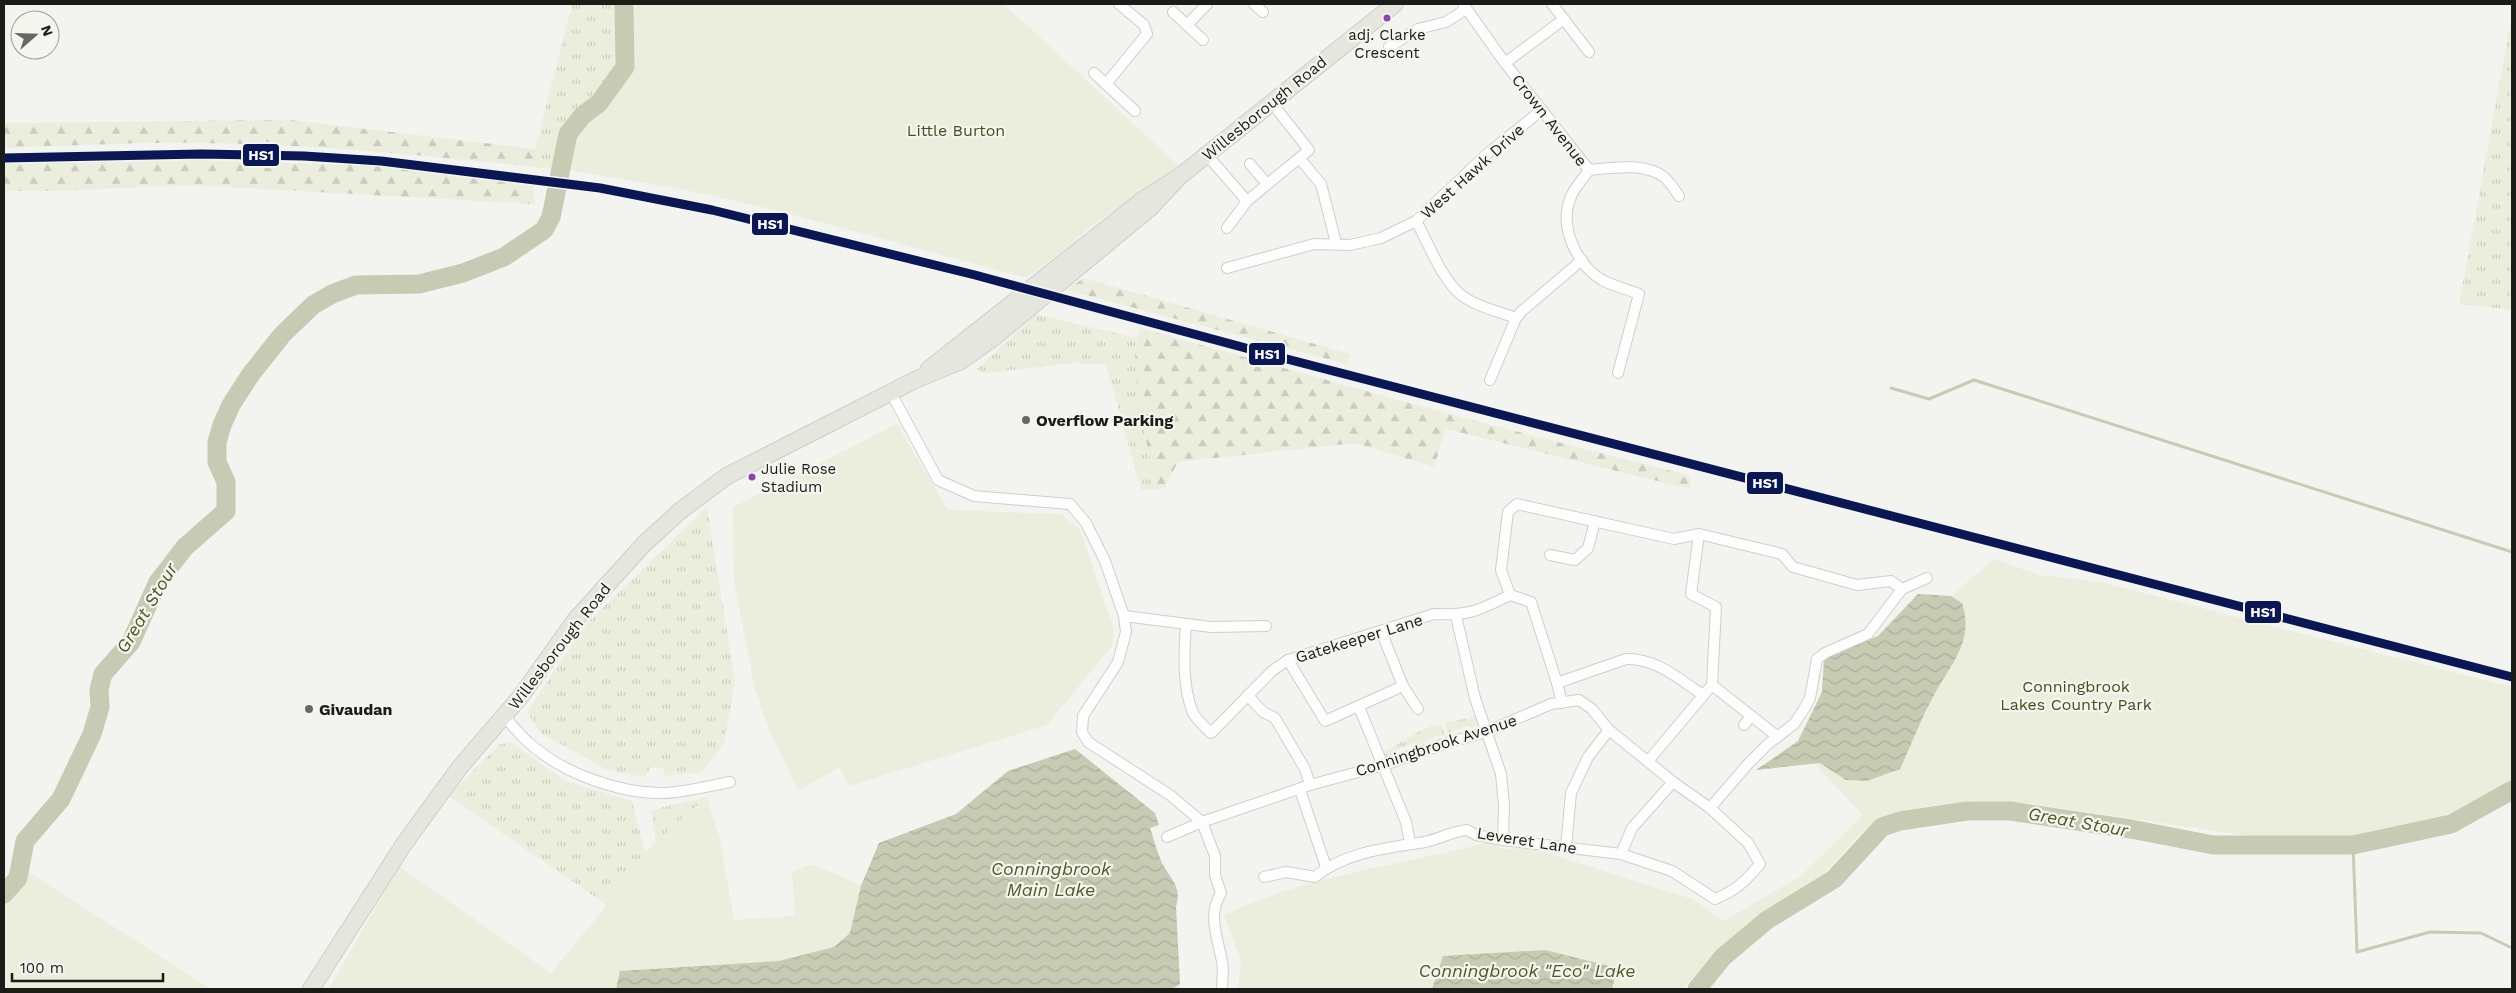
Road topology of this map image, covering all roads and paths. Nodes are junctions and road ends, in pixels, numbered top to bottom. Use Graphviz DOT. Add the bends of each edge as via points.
graph roads {
  1 [pos="1119,4"];
  2 [pos="1207,4"];
  3 [pos="1254,4"];
  4 [pos="1396,4"];
  5 [pos="1552,4"];
  6 [pos="1465,6"];
  7 [pos="1173,12"];
  8 [pos="1263,12"];
  9 [pos="1564,19"];
  10 [pos="1187,25"];
  11 [pos="1203,40"];
  12 [pos="1389,47"];
  13 [pos="1589,52"];
  14 [pos="1505,63"];
  15 [pos="1094,73"];
  16 [pos="1106,84"];
  17 [pos="1271,102"];
  18 [pos="1135,110"];
  19 [pos="1542,110"];
  20 [pos="1207,155"];
  21 [pos="1300,159"];
  22 [pos="1250,164"];
  23 [pos="1589,170"];
  24 [pos="1179,176"];
  25 [pos="1267,184"];
  26 [pos="1679,196"];
  27 [pos="1247,201"];
  28 [pos="1416,221"];
  29 [pos="1227,228"];
  30 [pos="1336,243"];
  31 [pos="1582,260"];
  32 [pos="1227,268"];
  33 [pos="1516,318"];
  34 [pos="1618,373"];
  35 [pos="918,379"];
  36 [pos="1490,380"];
  37 [pos="890,393"];
  38 [pos="1595,521"];
  39 [pos="1699,534"];
  40 [pos="1550,556"];
  41 [pos="1927,578"];
  42 [pos="1902,589"];
  43 [pos="1510,595"];
  44 [pos="1124,616"];
  45 [pos="1456,616"];
  46 [pos="1186,625"];
  47 [pos="1266,626"];
  48 [pos="1381,631"];
  49 [pos="1288,660"];
  50 [pos="1557,683"];
  51 [pos="1712,685"];
  52 [pos="1403,686"];
  53 [pos="1703,695"];
  54 [pos="1248,696"];
  55 [pos="1562,703"];
  56 [pos="1359,707"];
  57 [pos="1418,710"];
  58 [pos="504,716"];
  59 [pos="1752,716"];
  60 [pos="1744,725"];
  61 [pos="1609,730"];
  62 [pos="1486,732"];
  63 [pos="1778,737"];
  64 [pos="1649,760"];
  65 [pos="1384,765"];
  66 [pos="730,782"];
  67 [pos="1673,782"];
  68 [pos="1310,785"];
  69 [pos="1300,790"];
  70 [pos="1710,808"];
  71 [pos="1202,822"];
  72 [pos="1167,838"];
  73 [pos="1503,840"];
  74 [pos="1410,843"];
  75 [pos="1566,847"];
  76 [pos="1621,854"];
  77 [pos="1760,864"];
  78 [pos="1326,867"];
  79 [pos="1264,877"];
  80 [pos="311,989"];
  81 [pos="1222,989"];
  1 -- 16 [label="street" via="1144,25 1147,34"];
  2 -- 10 [label="street"];
  3 -- 8 [label="street"];
  4 -- 17 [label="main road, Willesborough Road"];
  5 -- 9 [label="street"];
  6 -- 12 [label="street, Crown Avenue" via="1446,22 1418,29"];
  6 -- 14 [label="street, Crown Avenue"];
  7 -- 10 [label="street"];
  9 -- 13 [label="street"];
  9 -- 14 [label="street, Crown Avenue"];
  10 -- 11 [label="street"];
  14 -- 19 [label="street, Crown Avenue"];
  15 -- 16 [label="street"];
  16 -- 18 [label="street"];
  17 -- 20 [label="main road, Willesborough Road"];
  17 -- 21 [label="street" via="1309,150"];
  19 -- 23 [label="street, Crown Avenue"];
  19 -- 28 [label="street, West Hawk Drive" via="1487,154"];
  20 -- 24 [label="main road, Willesborough Road"];
  20 -- 27 [label="street"];
  21 -- 25 [label="street"];
  21 -- 30 [label="street" via="1321,184"];
  22 -- 25 [label="street"];
  23 -- 26 [label="street" via="1646,169 1664,177"];
  23 -- 31 [label="street, Crown Avenue" via="1570,197 1566,214 1570,240"];
  24 -- 35 [label="main road, Willesborough Road" via="1048,273"];
  24 -- 35 [label="main road, Willesborough Road" via="1150,208 992,339 960,361"];
  25 -- 27 [label="street"];
  27 -- 29 [label="street"];
  28 -- 30 [label="street, West Hawk Drive" via="1367,243"];
  28 -- 33 [label="street" via="1446,277 1460,293 1486,308"];
  30 -- 32 [label="street, West Hawk Drive" via="1314,244"];
  31 -- 33 [label="street"];
  31 -- 34 [label="street, Crown Avenue" via="1602,280 1639,294"];
  33 -- 36 [label="street"];
  35 -- 37 [label="main road, Willesborough Road"];
  37 -- 44 [label="street" via="938,480 974,496 1070,504 1086,523 1105,561"];
  37 -- 58 [label="main road, Willesborough Road" via="727,476 680,511 644,544 576,619"];
  38 -- 39 [label="street" via="1674,538"];
  38 -- 40 [label="street" via="1588,548 1575,560"];
  38 -- 43 [label="street" via="1516,504 1508,512 1500,570"];
  39 -- 42 [label="street" via="1782,554 1794,567 1817,575 1857,585 1891,581"];
  39 -- 51 [label="street" via="1691,594 1716,607"];
  41 -- 42 [label="street"];
  42 -- 63 [label="street" via="1868,634 1825,652 1817,659 1810,698 1794,724"];
  43 -- 45 [label="street, Gatekeeper Lane" via="1475,612"];
  43 -- 50 [label="street" via="1531,602"];
  44 -- 46 [label="street"];
  44 -- 71 [label="street" via="1126,632 1118,662 1083,716 1082,732 1088,742 1170,795"];
  45 -- 48 [label="street, Gatekeeper Lane" via="1434,614"];
  45 -- 62 [label="street"];
  46 -- 47 [label="street"];
  46 -- 54 [label="street, Gatekeeper Lane" via="1185,678 1194,714 1211,734"];
  48 -- 49 [label="street, Gatekeeper Lane"];
  48 -- 52 [label="street"];
  49 -- 54 [label="street, Gatekeeper Lane" via="1272,671"];
  49 -- 56 [label="street" via="1325,722"];
  50 -- 53 [label="street" via="1617,662 1636,659 1658,665"];
  50 -- 55 [label="street"];
  51 -- 53 [label="street"];
  51 -- 59 [label="street"];
  52 -- 56 [label="street"];
  52 -- 57 [label="street"];
  53 -- 64 [label="street"];
  54 -- 68 [label="street" via="1263,712 1275,718 1305,769"];
  55 -- 61 [label="street, Conningbrook Avenue" via="1580,700"];
  55 -- 62 [label="street, Conningbrook Avenue" via="1551,704"];
  56 -- 65 [label="street"];
  58 -- 66 [label="street" via="529,743 568,769 604,784 641,792 666,792"];
  58 -- 80 [label="main road, Willesborough Road" via="460,767 404,844"];
  59 -- 60 [label="street"];
  59 -- 63 [label="street"];
  61 -- 64 [label="street, Conningbrook Avenue"];
  61 -- 75 [label="street" via="1588,757 1571,793"];
  62 -- 65 [label="street, Conningbrook Avenue"];
  62 -- 73 [label="street" via="1501,774"];
  63 -- 70 [label="street" via="1748,764"];
  64 -- 67 [label="street, Conningbrook Avenue"];
  65 -- 68 [label="street, Conningbrook Avenue"];
  65 -- 74 [label="street" via="1406,822"];
  67 -- 70 [label="street, Conningbrook Avenue"];
  67 -- 76 [label="street" via="1632,828"];
  68 -- 69 [label="street, Conningbrook Avenue"];
  69 -- 71 [label="street, Conningbrook Avenue"];
  69 -- 78 [label="street"];
  70 -- 77 [label="street, Conningbrook Avenue" via="1748,843"];
  71 -- 72 [label="street, Conningbrook Avenue"];
  71 -- 81 [label="street" via="1215,856 1215,875 1221,893 1214,905 1214,918 1223,964"];
  73 -- 74 [label="street, Leveret Lane" via="1462,830 1426,842"];
  73 -- 75 [label="street, Leveret Lane"];
  74 -- 78 [label="street, Leveret Lane"];
  75 -- 76 [label="street, Leveret Lane"];
  76 -- 77 [label="street, Leveret Lane" via="1672,871 1714,899 1744,883"];
  78 -- 79 [label="street, Leveret Lane" via="1315,877 1286,872"];
}
